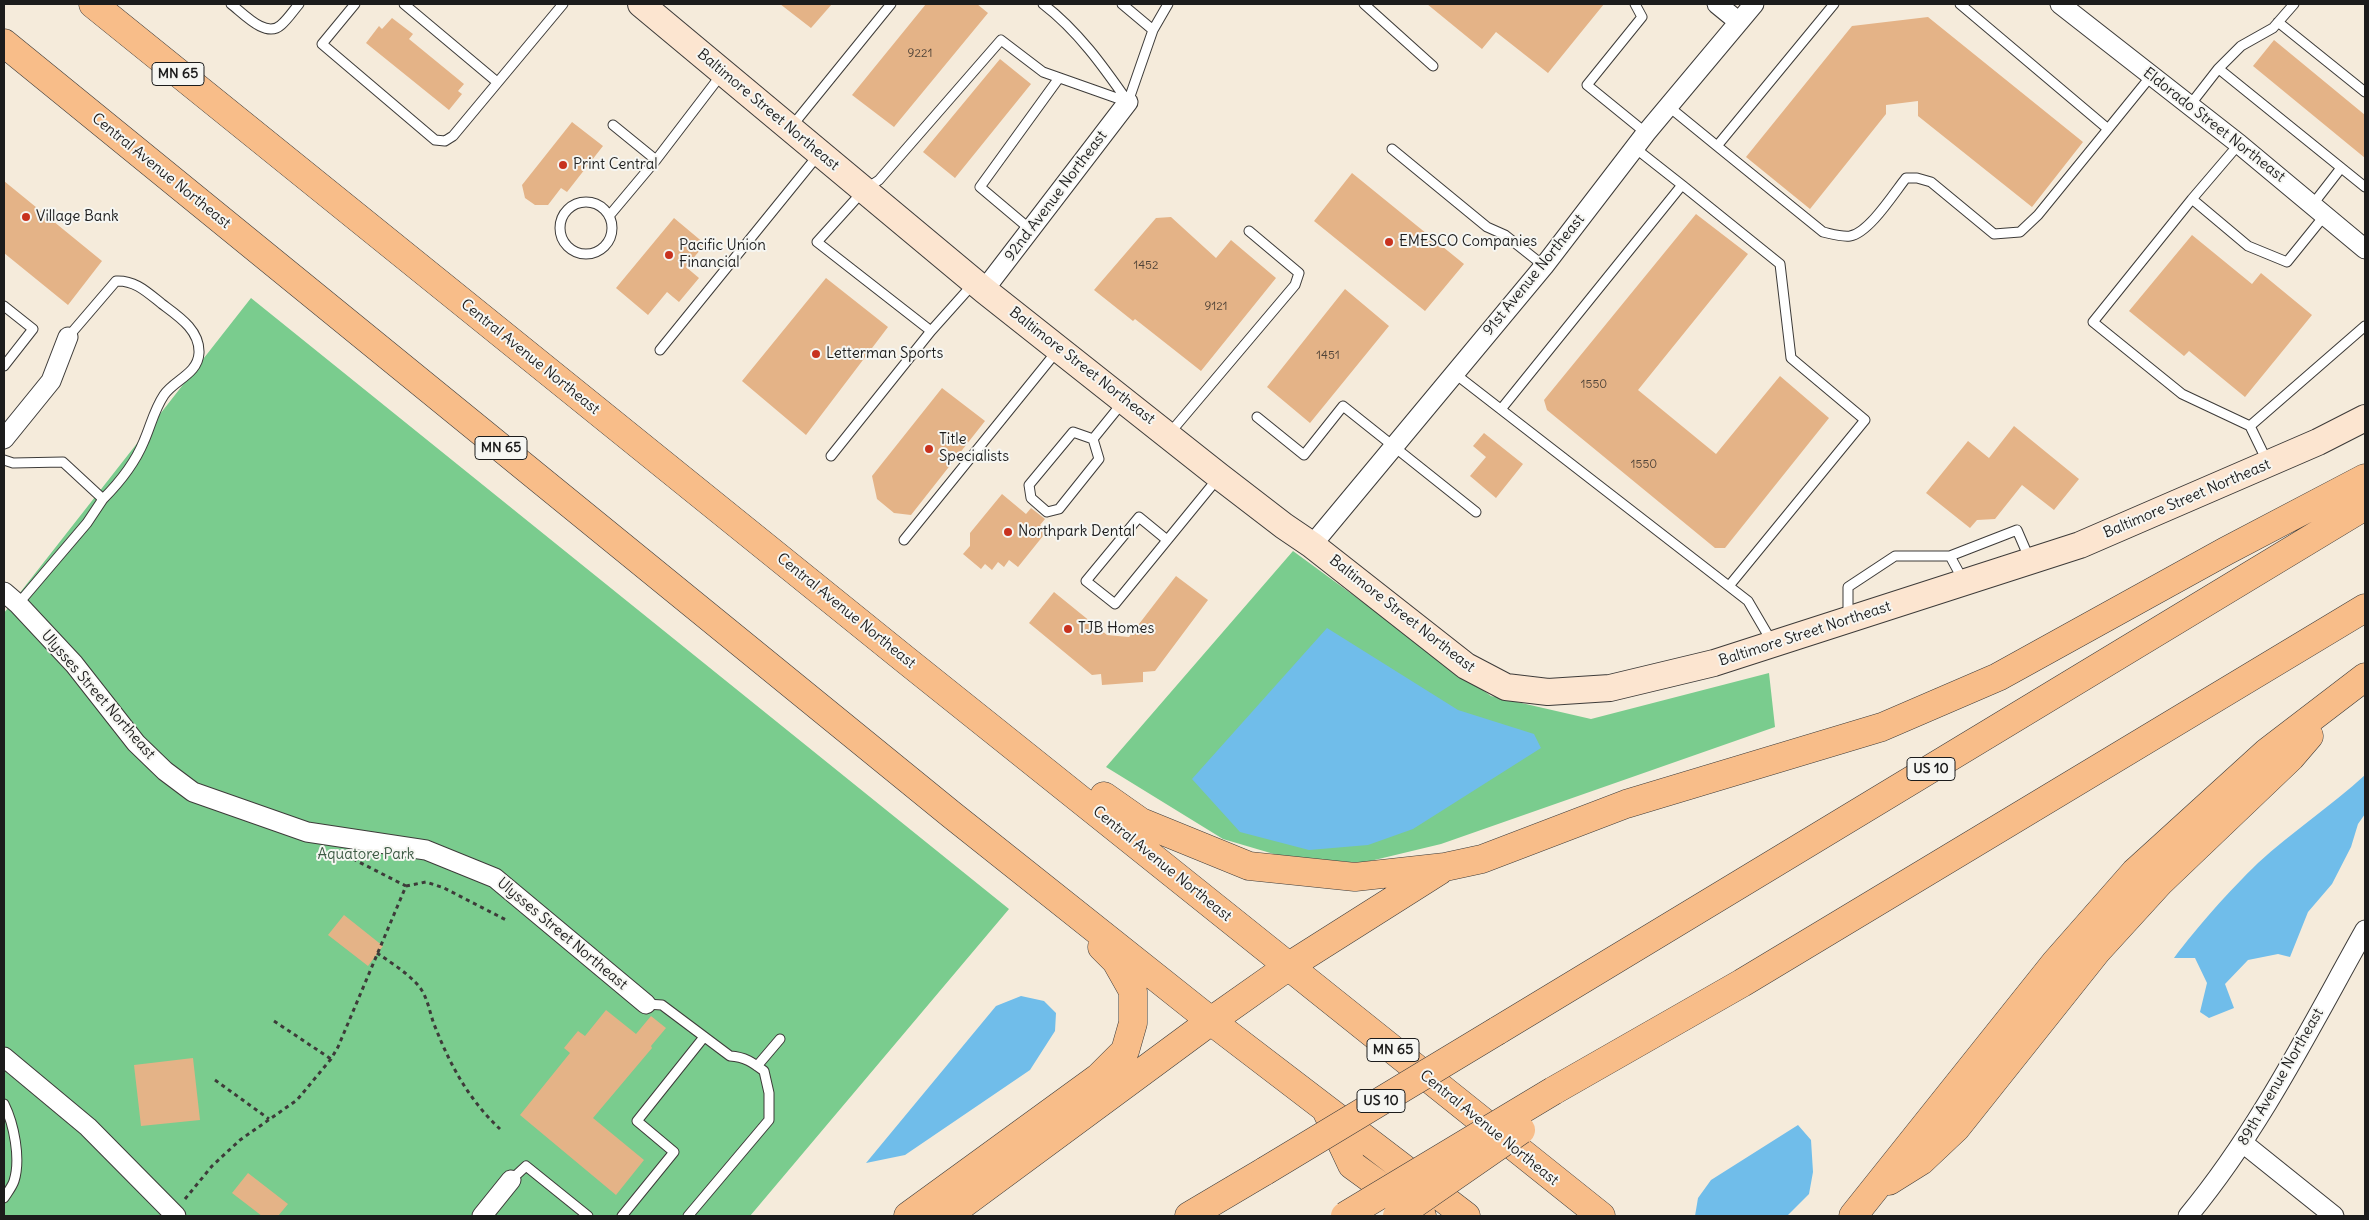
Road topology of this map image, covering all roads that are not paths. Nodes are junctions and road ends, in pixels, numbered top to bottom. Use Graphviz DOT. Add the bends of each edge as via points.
graph roads {
  1 [pos="93,4"];
  2 [pos="103,4"];
  3 [pos="231,4"];
  4 [pos="299,4"];
  5 [pos="355,4"];
  6 [pos="404,4"];
  7 [pos="563,4"];
  8 [pos="891,4"];
  9 [pos="1044,4"];
  10 [pos="1122,4"];
  11 [pos="1168,4"];
  12 [pos="1364,4"];
  13 [pos="1635,4"];
  14 [pos="1717,4"];
  15 [pos="1754,4"];
  16 [pos="1834,4"];
  17 [pos="2060,4"];
  18 [pos="2294,4"];
  19 [pos="1964,5"];
  20 [pos="647,6"];
  21 [pos="1740,22"];
  22 [pos="2278,22"];
  23 [pos="120,26"];
  24 [pos="1153,30"];
  25 [pos="4,43"];
  26 [pos="1433,66"];
  27 [pos="2219,69"];
  28 [pos="723,72"];
  29 [pos="2151,76"];
  30 [pos="1059,78"];
  31 [pos="497,82"];
  32 [pos="2365,92"];
  33 [pos="1128,102"];
  34 [pos="2190,104"];
  35 [pos="1668,106"];
  36 [pos="613,125"];
  37 [pos="790,129"];
  38 [pos="2108,129"];
  39 [pos="1641,140"];
  40 [pos="2239,144"];
  41 [pos="1717,146"];
  42 [pos="1392,149"];
  43 [pos="820,153"];
  44 [pos="656,160"];
  45 [pos="2341,168"];
  46 [pos="1682,185"];
  47 [pos="2365,188"];
  48 [pos="864,190"];
  49 [pos="2192,199"];
  50 [pos="2319,209"];
  51 [pos="609,216"];
  52 [pos="1031,230"];
  53 [pos="1249,231"];
  54 [pos="2365,249"];
  55 [pos="1544,266"];
  56 [pos="979,286"];
  57 [pos="4,306"];
  58 [pos="2365,326"];
  59 [pos="931,331"];
  60 [pos="68,337"];
  61 [pos="1059,348"];
  62 [pos="660,350"];
  63 [pos="4,366"];
  64 [pos="1454,372"];
  65 [pos="1125,400"];
  66 [pos="1502,408"];
  67 [pos="1257,417"];
  68 [pos="2365,418"];
  69 [pos="2250,426"];
  70 [pos="1169,434"];
  71 [pos="1094,439"];
  72 [pos="4,440"];
  73 [pos="1394,446"];
  74 [pos="831,456"];
  75 [pos="4,460"];
  76 [pos="2268,464"];
  77 [pos="1219,476"];
  78 [pos="2365,478"];
  79 [pos="103,499"];
  80 [pos="2365,506"];
  81 [pos="1476,512"];
  82 [pos="904,540"];
  83 [pos="1167,540"];
  84 [pos="1312,544"];
  85 [pos="1950,556"];
  86 [pos="2030,561"];
  87 [pos="1964,582"];
  88 [pos="1729,586"];
  89 [pos="4,592"];
  90 [pos="18,604"];
  91 [pos="2365,608"];
  92 [pos="1848,620"];
  93 [pos="1774,644"];
  94 [pos="907,661"];
  95 [pos="2355,685"];
  96 [pos="1445,867"];
  97 [pos="1041,886"];
  98 [pos="2365,930"];
  99 [pos="1289,966"];
  100 [pos="646,1004"];
  101 [pos="1211,1021"];
  102 [pos="704,1037"];
  103 [pos="780,1039"];
  104 [pos="4,1056"];
  105 [pos="757,1066"];
  106 [pos="1557,1097"];
  107 [pos="4,1104"];
  108 [pos="1326,1109"];
  109 [pos="2243,1143"];
  110 [pos="511,1180"];
  111 [pos="4,1198"];
  112 [pos="1461,1213"];
  113 [pos="175,1215"];
  114 [pos="482,1216"];
  115 [pos="588,1216"];
  116 [pos="622,1216"];
  117 [pos="688,1216"];
  118 [pos="908,1216"];
  119 [pos="947,1216"];
  120 [pos="1189,1216"];
  121 [pos="1345,1216"];
  122 [pos="1397,1216"];
  123 [pos="1422,1216"];
  124 [pos="1601,1216"];
  125 [pos="1853,1216"];
  126 [pos="2188,1216"];
  127 [pos="2334,1216"];
  1 -- 23 [label="highway, Central Avenue Northeast / MN 65"];
  2 -- 23 [label="highway"];
  3 -- 4 [label="lane" via="260,26 270,29 280,26"];
  5 -- 31 [label="lane" via="322,44 435,140 445,141 453,136"];
  6 -- 31 [label="lane"];
  7 -- 31 [label="lane"];
  8 -- 37 [label="lane"];
  9 -- 33 [label="lane" via="1092,52"];
  10 -- 24 [label="lane"];
  11 -- 24 [label="lane"];
  12 -- 26 [label="lane"];
  13 -- 39 [label="lane" via="1642,17 1588,86"];
  14 -- 21 [label="street"];
  15 -- 21 [label="street, 91st Avenue Northeast"];
  16 -- 41 [label="lane"];
  17 -- 29 [label="street, Eldorado Street Northeast"];
  18 -- 22 [label="lane"];
  19 -- 38 [label="lane"];
  20 -- 28 [label="street, Baltimore Street Northeast"];
  21 -- 35 [label="street, 91st Avenue Northeast"];
  22 -- 27 [label="lane" via="2241,46"];
  22 -- 32 [label="lane"];
  23 -- 94 [label="highway, Central Avenue Northeast / MN 65"];
  24 -- 33 [label="lane"];
  25 -- 97 [label="highway, Central Avenue Northeast / MN 65"];
  27 -- 34 [label="lane"];
  27 -- 45 [label="lane"];
  28 -- 37 [label="street, Baltimore Street Northeast"];
  28 -- 44 [label="lane"];
  29 -- 34 [label="street, Eldorado Street Northeast"];
  29 -- 38 [label="lane"];
  30 -- 33 [label="lane"];
  30 -- 48 [label="lane" via="1044,72 1001,40 879,180"];
  30 -- 52 [label="lane" via="980,187"];
  33 -- 52 [label="street, 92nd Avenue Northeast"];
  34 -- 40 [label="street, Eldorado Street Northeast"];
  35 -- 39 [label="street, 91st Avenue Northeast"];
  35 -- 41 [label="lane"];
  36 -- 44 [label="lane"];
  37 -- 43 [label="street, Baltimore Street Northeast"];
  38 -- 41 [label="lane" via="2020,232 1994,234 1931,182 1917,178 1906,178 1870,224 1852,236 1823,232"];
  39 -- 46 [label="lane"];
  39 -- 55 [label="street, 91st Avenue Northeast"];
  40 -- 49 [label="lane"];
  40 -- 50 [label="street, Eldorado Street Northeast"];
  42 -- 55 [label="lane" via="1487,228 1505,235"];
  43 -- 48 [label="street, Baltimore Street Northeast"];
  43 -- 62 [label="lane"];
  44 -- 51 [label="lane"];
  45 -- 47 [label="lane"];
  45 -- 50 [label="lane"];
  46 -- 66 [label="lane"];
  46 -- 88 [label="lane" via="1780,264 1791,358 1865,420"];
  48 -- 56 [label="street, Baltimore Street Northeast"];
  48 -- 59 [label="lane" via="817,242"];
  49 -- 50 [label="lane" via="2248,246 2287,262"];
  49 -- 69 [label="lane" via="2093,322 2182,394"];
  50 -- 54 [label="street, Eldorado Street Northeast"];
  51 -- 51 [label="lane" via="612,232 603,248 579,253 565,243 561,235 562,218 572,206 589,202 597,204"];
  52 -- 56 [label="street, 92nd Avenue Northeast"];
  53 -- 70 [label="lane" via="1299,273 1295,285"];
  55 -- 64 [label="street, 91st Avenue Northeast"];
  56 -- 59 [label="lane"];
  56 -- 61 [label="street, Baltimore Street Northeast"];
  57 -- 63 [label="lane" via="33,329"];
  58 -- 69 [label="lane"];
  59 -- 74 [label="lane"];
  60 -- 72 [label="street" via="51,381"];
  60 -- 79 [label="lane" via="116,281 126,280 140,286 177,316 195,334 198,342 195,366 164,394 144,442 123,479"];
  61 -- 65 [label="street, Baltimore Street Northeast"];
  61 -- 82 [label="lane"];
  64 -- 66 [label="lane"];
  64 -- 73 [label="street, 91st Avenue Northeast"];
  65 -- 70 [label="street, Baltimore Street Northeast"];
  65 -- 71 [label="lane"];
  66 -- 88 [label="lane"];
  67 -- 73 [label="lane" via="1304,454 1343,406"];
  68 -- 76 [label="street, Baltimore Street Northeast"];
  69 -- 76 [label="lane"];
  70 -- 77 [label="street, Baltimore Street Northeast"];
  71 -- 71 [label="lane" via="1099,459 1059,509 1047,512 1031,498 1029,485 1073,432"];
  73 -- 81 [label="lane"];
  73 -- 84 [label="street, 91st Avenue Northeast"];
  75 -- 79 [label="lane" via="13,463 63,462"];
  76 -- 86 [label="street, Baltimore Street Northeast" via="2080,545"];
  77 -- 83 [label="lane"];
  77 -- 84 [label="street, Baltimore Street Northeast"];
  78 -- 96 [label="highway" via="1998,677 1882,727 1626,804 1482,858"];
  79 -- 90 [label="lane" via="87,523"];
  80 -- 120 [label="highway, US 10, bridge"];
  83 -- 83 [label="lane" via="1115,604 1086,581 1139,517"];
  84 -- 93 [label="street, Baltimore Street Northeast" via="1466,666 1506,686 1548,692 1610,688 1714,664"];
  85 -- 86 [label="lane" via="2017,530"];
  85 -- 87 [label="lane"];
  85 -- 92 [label="lane" via="1895,556 1848,587"];
  86 -- 87 [label="street, Baltimore Street Northeast"];
  87 -- 92 [label="street, Baltimore Street Northeast"];
  88 -- 93 [label="lane" via="1748,601"];
  89 -- 90 [label="street, Ulysses Street Northeast"];
  90 -- 100 [label="street, Ulysses Street Northeast" via="74,664 136,743 192,792 307,832 426,850 495,878"];
  91 -- 106 [label="highway"];
  92 -- 93 [label="street, Baltimore Street Northeast"];
  94 -- 96 [label="highway" via="1142,822 1249,866 1356,877"];
  94 -- 99 [label="highway, Central Avenue Northeast / MN 65"];
  95 -- 125 [label="highway" via="2267,752 2135,872 2055,963"];
  96 -- 99 [label="highway"];
  97 -- 101 [label="highway, Central Avenue Northeast / MN 65"];
  97 -- 118 [label="highway" via="1116,961 1133,991 1134,1023 1125,1051 1099,1077"];
  98 -- 109 [label="street, 89th Avenue Northeast"];
  99 -- 101 [label="highway"];
  99 -- 124 [label="highway, Central Avenue Northeast / MN 65"];
  100 -- 102 [label="lane" via="662,1005"];
  101 -- 108 [label="highway, Central Avenue Northeast / MN 65"];
  101 -- 119 [label="highway"];
  102 -- 105 [label="lane" via="730,1056 744,1056"];
  102 -- 116 [label="lane" via="637,1121 674,1152"];
  103 -- 105 [label="lane"];
  104 -- 113 [label="street" via="88,1127"];
  105 -- 117 [label="lane" via="764,1070 769,1093 769,1120"];
  106 -- 121 [label="highway, bridge"];
  106 -- 122 [label="highway, bridge"];
  107 -- 111 [label="lane" via="12,1127 17,1162 14,1181"];
  108 -- 112 [label="highway, Central Avenue Northeast / MN 65"];
  108 -- 123 [label="highway" via="1352,1165"];
  109 -- 126 [label="street, 89th Avenue Northeast"];
  109 -- 127 [label="street"];
  110 -- 114 [label="street"];
  110 -- 115 [label="lane" via="526,1166"];
}
